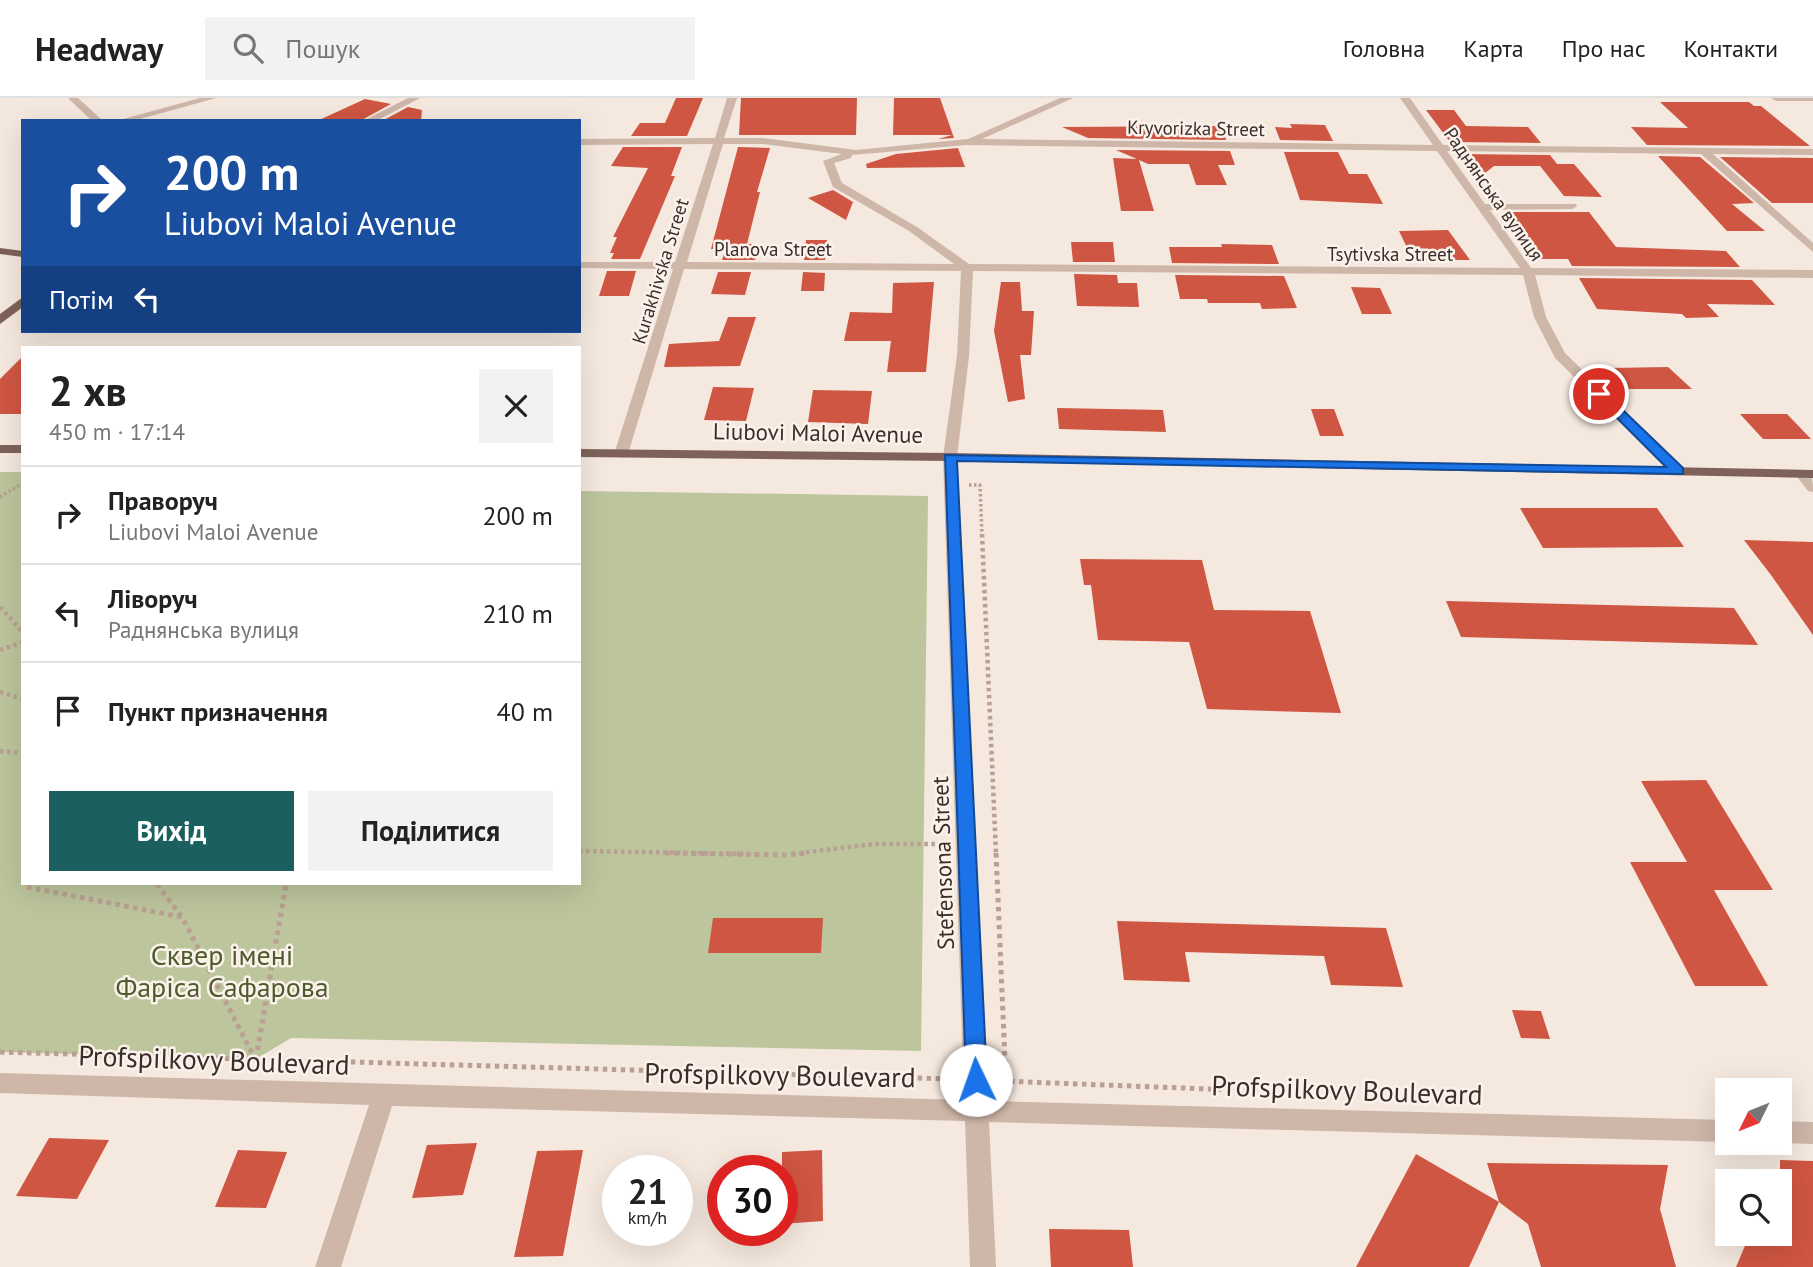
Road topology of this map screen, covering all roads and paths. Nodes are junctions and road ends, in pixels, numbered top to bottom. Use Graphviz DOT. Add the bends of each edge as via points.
graph roads {
  1 [pos="73,98"];
  2 [pos="211,98"];
  3 [pos="415,98"];
  4 [pos="732,98"];
  5 [pos="1068,98"];
  6 [pos="1405,98"];
  7 [pos="1776,98"];
  8 [pos="1813,98"];
  9 [pos="96,119"];
  10 [pos="129,119"];
  11 [pos="372,119"];
  12 [pos="581,142"];
  13 [pos="719,142"];
  14 [pos="966,142"];
  15 [pos="1442,149"];
  16 [pos="1704,151"];
  17 [pos="1813,152"];
  18 [pos="856,153"];
  19 [pos="1572,206"];
  20 [pos="1483,207"];
  21 [pos="1813,249"];
  22 [pos="0,251"];
  23 [pos="21,254"];
  24 [pos="581,265"];
  25 [pos="680,265"];
  26 [pos="967,268"];
  27 [pos="1528,272"];
  28 [pos="1813,274"];
  29 [pos="21,302"];
  30 [pos="0,320"];
  31 [pos="0,449"];
  32 [pos="21,449"];
  33 [pos="581,453"];
  34 [pos="621,454"];
  35 [pos="950,457"];
  36 [pos="1678,471"];
  37 [pos="1807,474"];
  38 [pos="21,484"];
  39 [pos="951,485"];
  40 [pos="1813,488"];
  41 [pos="0,497"];
  42 [pos="0,607"];
  43 [pos="21,630"];
  44 [pos="21,643"];
  45 [pos="0,650"];
  46 [pos="0,692"];
  47 [pos="21,698"];
  48 [pos="0,751"];
  49 [pos="21,752"];
  50 [pos="995,841"];
  51 [pos="967,842"];
  52 [pos="581,851"];
  53 [pos="159,885"];
  54 [pos="286,885"];
  55 [pos="27,887"];
  56 [pos="182,917"];
  57 [pos="0,1052"];
  58 [pos="256,1059"];
  59 [pos="976,1080"];
  60 [pos="1006,1081"];
  61 [pos="0,1083"];
  62 [pos="1297,1092"];
  63 [pos="382,1096"];
  64 [pos="978,1109"];
  65 [pos="1007,1110"];
  66 [pos="1715,1131"];
  67 [pos="1792,1132"];
  68 [pos="1813,1133"];
  69 [pos="328,1267"];
  70 [pos="983,1267"];
  1 -- 9 [label="street"];
  2 -- 10 [label="street"];
  3 -- 11 [label="street"];
  4 -- 13 [label="street, Kurakhivska Street"];
  5 -- 14 [label="street"];
  6 -- 15 [label="street, Раднянська вулиця"];
  7 -- 8 [label="street"];
  12 -- 13 [label="street, Kryvorizka Street"];
  13 -- 18 [label="street, Kryvorizka Street" via="763,141"];
  13 -- 25 [label="street, Kurakhivska Street"];
  14 -- 15 [label="street, Kryvorizka Street"];
  14 -- 18 [label="street, Kryvorizka Street"];
  15 -- 16 [label="street, Kryvorizka Street"];
  15 -- 20 [label="street, Раднянська вулиця"];
  16 -- 17 [label="street, Kryvorizka Street"];
  16 -- 21 [label="street"];
  18 -- 26 [label="street" via="828,161 837,185 913,229"];
  19 -- 20 [label="street"];
  20 -- 27 [label="street, Раднянська вулиця"];
  22 -- 23 [label="main road"];
  24 -- 25 [label="street, Planova Street"];
  25 -- 26 [label="street, Planova Street"];
  25 -- 34 [label="street, Kurakhivska Street"];
  26 -- 27 [label="street, Tsytivska Street"];
  26 -- 35 [label="street, Stefensona Street" via="963,356"];
  27 -- 28 [label="street, Tsytivska Street"];
  27 -- 36 [label="street, Раднянська вулиця" via="1540,317 1560,355"];
  29 -- 30 [label="main road"];
  31 -- 32 [label="main road"];
  33 -- 34 [label="main road, Liubovi Maloi Avenue"];
  34 -- 35 [label="main road, Liubovi Maloi Avenue"];
  35 -- 36 [label="main road, Liubovi Maloi Avenue"];
  35 -- 39 [label="street, Stefensona Street"];
  36 -- 37 [label="main road, Liubovi Maloi Avenue"];
  37 -- 40 [label="street"];
  38 -- 41 [label="path"];
  39 -- 50 [label="path" via="980,485"];
  39 -- 51 [label="street, Stefensona Street"];
  42 -- 43 [label="path"];
  44 -- 45 [label="path"];
  46 -- 47 [label="path"];
  48 -- 49 [label="path"];
  50 -- 51 [label="path"];
  50 -- 60 [label="path"];
  51 -- 52 [label="path" via="874,844 787,855"];
  51 -- 59 [label="street, Stefensona Street"];
  53 -- 56 [label="path"];
  54 -- 58 [label="path"];
  55 -- 56 [label="path"];
  56 -- 58 [label="path"];
  57 -- 58 [label="path"];
  58 -- 59 [label="path"];
  59 -- 60 [label="path"];
  59 -- 64 [label="street, Stefensona Street"];
  60 -- 62 [label="path"];
  60 -- 65 [label="path"];
  61 -- 63 [label="street, Profspilkovy Boulevard"];
  63 -- 64 [label="street, Profspilkovy Boulevard"];
  63 -- 69 [label="street"];
  64 -- 65 [label="street, Profspilkovy Boulevard"];
  64 -- 70 [label="street, Stefensona Street"];
  65 -- 66 [label="street, Profspilkovy Boulevard"];
  67 -- 68 [label="street"];
}
